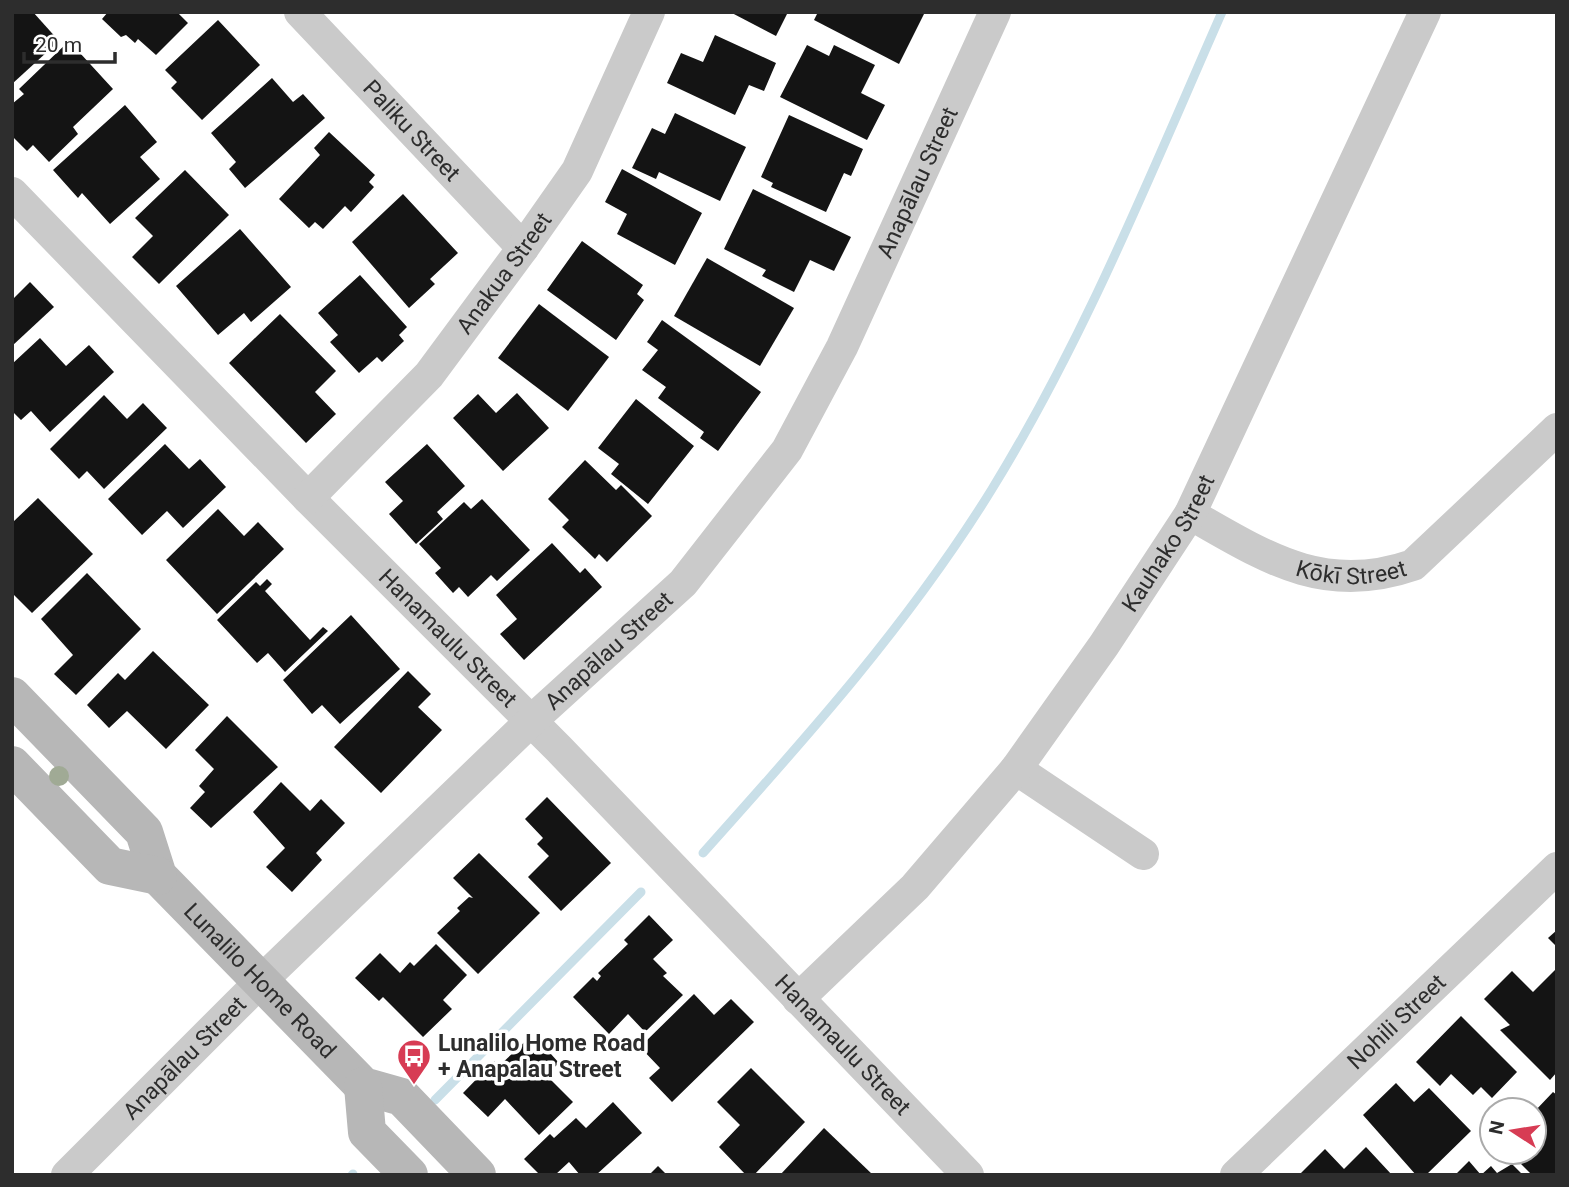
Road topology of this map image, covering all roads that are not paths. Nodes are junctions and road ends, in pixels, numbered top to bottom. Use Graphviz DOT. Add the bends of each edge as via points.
graph roads {
  1 [pos="649,12"];
  2 [pos="995,12"];
  3 [pos="1425,12"];
  4 [pos="303,13"];
  5 [pos="12,193"];
  6 [pos="523,248"];
  7 [pos="1557,429"];
  8 [pos="308,498"];
  9 [pos="1190,514"];
  10 [pos="12,696"];
  11 [pos="531,721"];
  12 [pos="12,765"];
  13 [pos="1016,769"];
  14 [pos="1143,854"];
  15 [pos="1557,868"];
  16 [pos="158,876"];
  17 [pos="261,981"];
  18 [pos="798,999"];
  19 [pos="363,1086"];
  20 [pos="68,1175"];
  21 [pos="409,1175"];
  22 [pos="477,1175"];
  23 [pos="968,1175"];
  24 [pos="1236,1175"];
  1 -- 6 [label="street, Anakua Street" via="577,171"];
  2 -- 11 [label="street, Anapālau Street" via="842,347 787,450 683,583"];
  3 -- 9 [label="street, Kauhako Street"];
  4 -- 6 [label="street, Paliku Street"];
  5 -- 8 [label="street, Hanamaulu Street"];
  6 -- 8 [label="street, Anakua Street" via="429,375"];
  7 -- 9 [label="street, Kōkī Street" via="1413,565 1387,573 1331,577 1304,572 1278,563"];
  8 -- 11 [label="street, Hanamaulu Street"];
  9 -- 13 [label="street, Kauhako Street"];
  10 -- 16 [label="main road, Lunalilo Home Road" via="144,832"];
  11 -- 17 [label="street, Anapālau Street"];
  11 -- 18 [label="street, Hanamaulu Street"];
  12 -- 16 [label="main road" via="110,866"];
  13 -- 14 [label="street"];
  13 -- 18 [label="street, Kauhako Street" via="915,887"];
  15 -- 24 [label="street, Nohili Street"];
  16 -- 17 [label="main road, Lunalilo Home Road"];
  17 -- 19 [label="main road, Lunalilo Home Road"];
  17 -- 20 [label="street, Anapālau Street"];
  18 -- 23 [label="street, Hanamaulu Street"];
  19 -- 21 [label="main road" via="367,1132"];
  19 -- 22 [label="main road" via="402,1097"];
}
